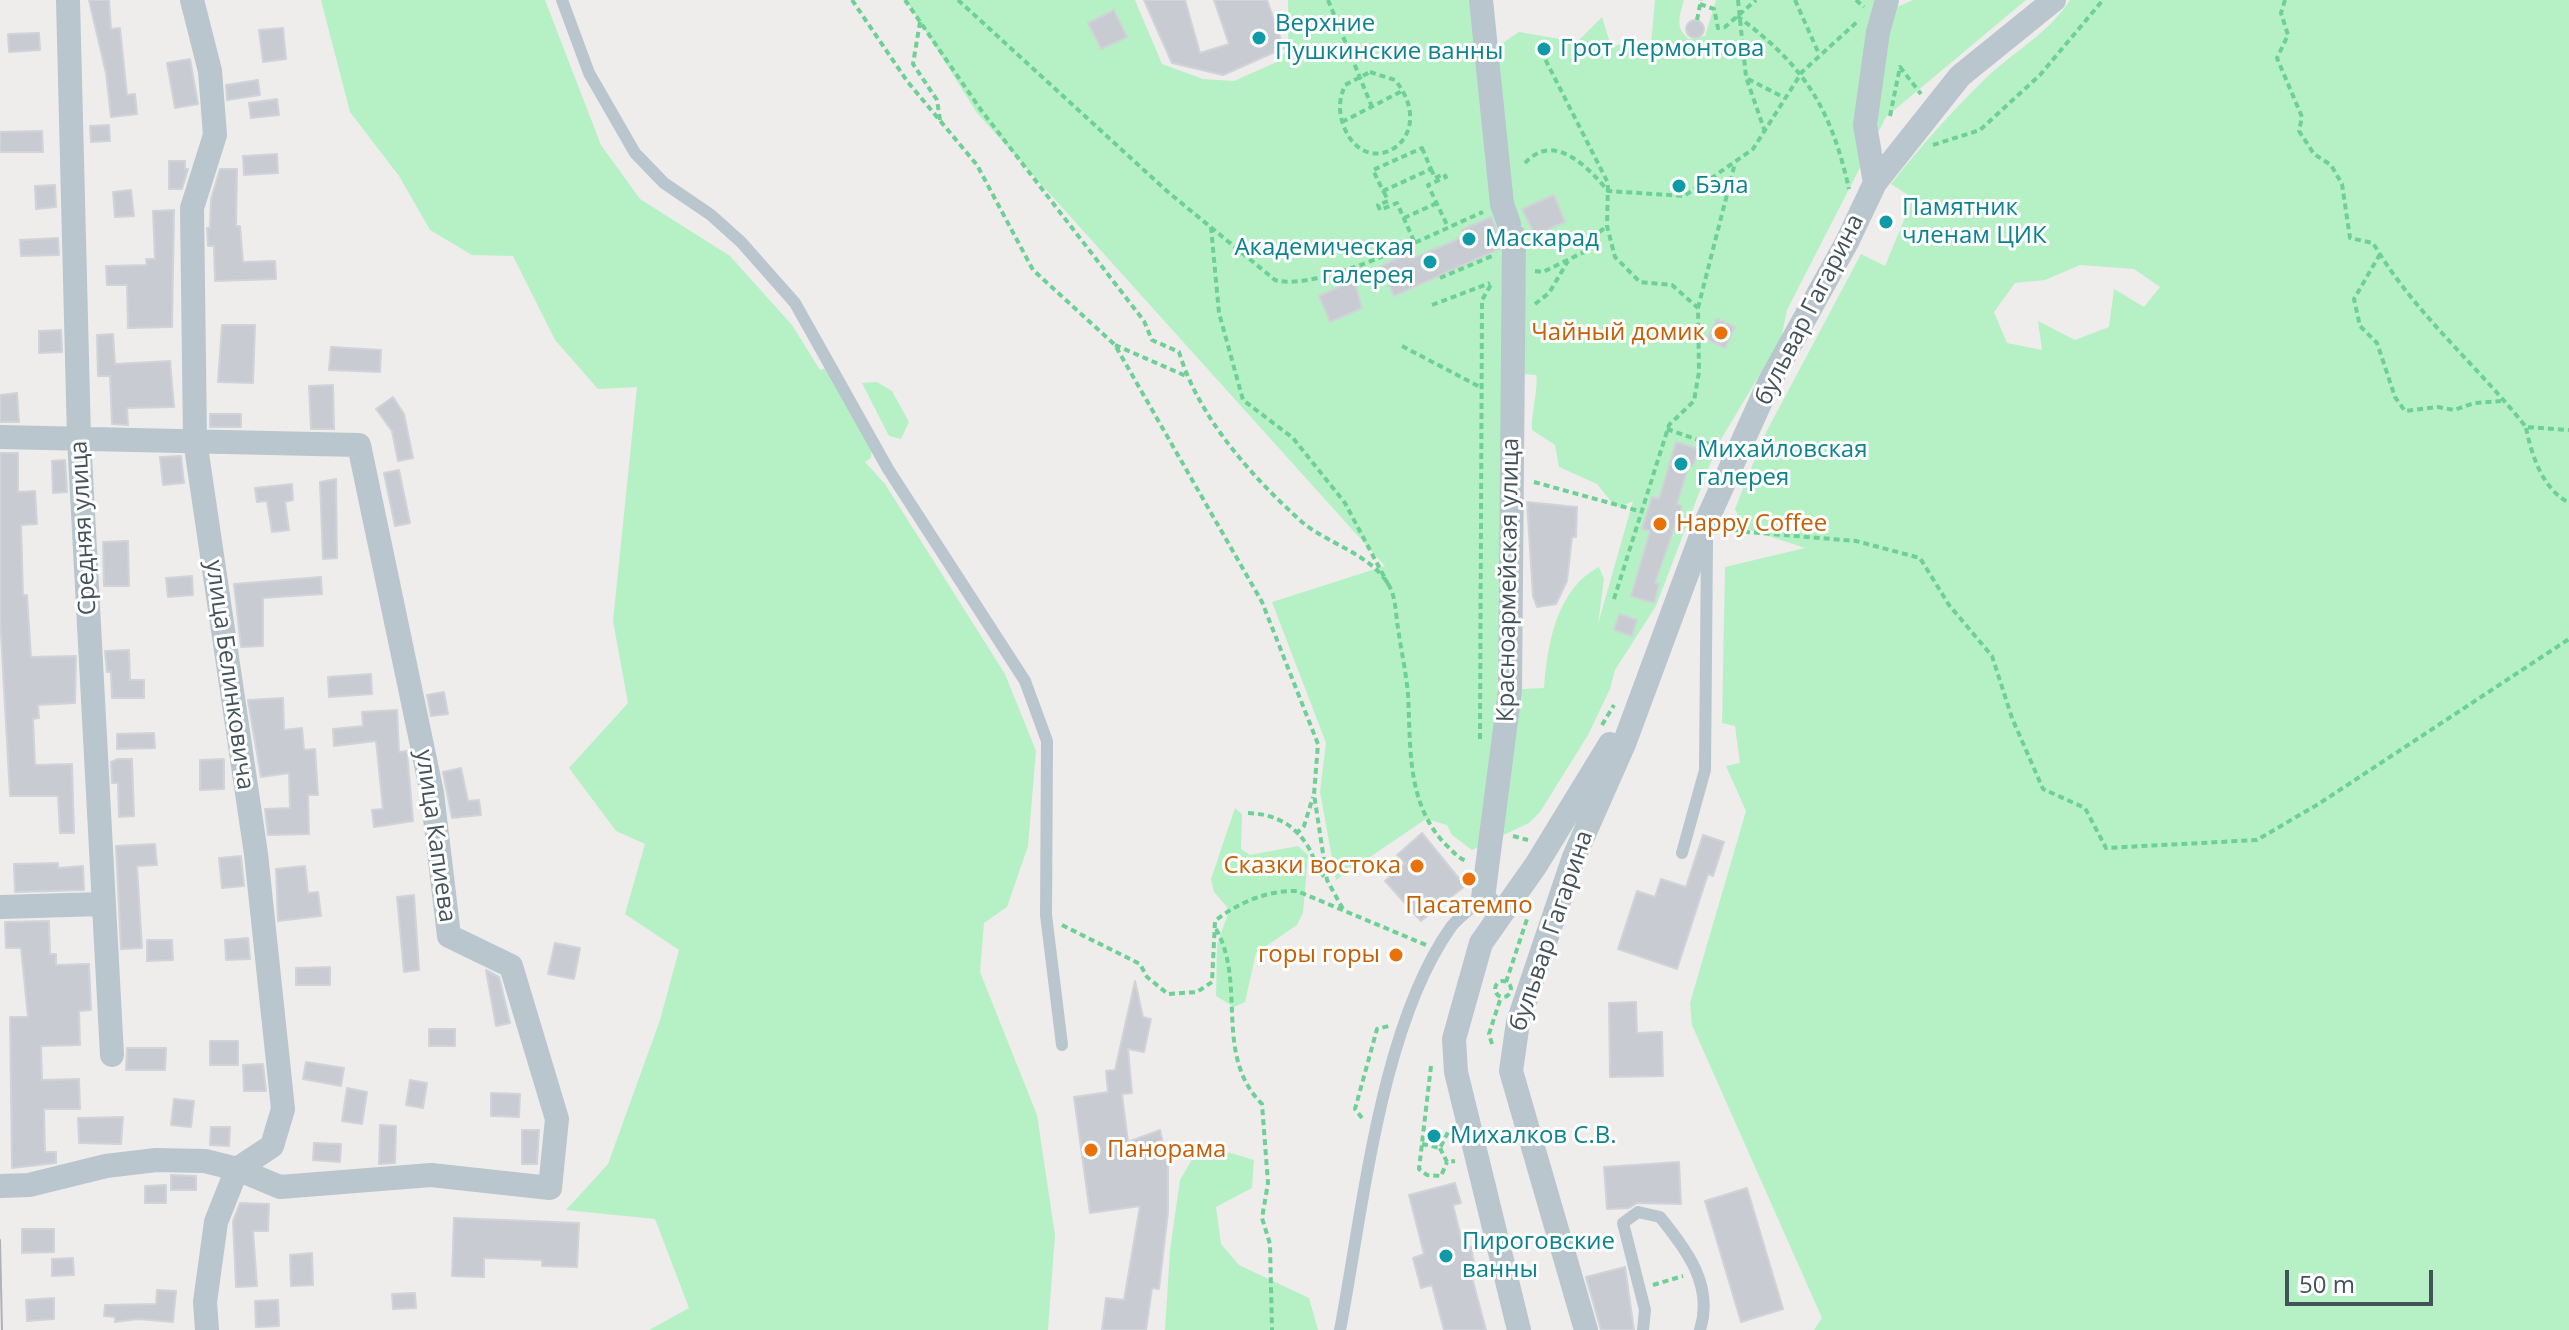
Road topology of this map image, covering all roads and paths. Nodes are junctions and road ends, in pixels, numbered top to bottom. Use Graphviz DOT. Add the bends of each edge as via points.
graph roads {
  1 [pos="68,0"];
  2 [pos="192,0"];
  3 [pos="562,0"];
  4 [pos="852,0"];
  5 [pos="905,0"];
  6 [pos="958,0"];
  7 [pos="1328,0"];
  8 [pos="1481,0"];
  9 [pos="1738,0"];
  10 [pos="1756,0"];
  11 [pos="1795,0"];
  12 [pos="1887,0"];
  13 [pos="2054,0"];
  14 [pos="2103,0"];
  15 [pos="2285,0"];
  16 [pos="1700,2"];
  17 [pos="1737,16"];
  18 [pos="1697,20"];
  19 [pos="1859,20"];
  20 [pos="920,22"];
  21 [pos="1541,51"];
  22 [pos="1819,54"];
  23 [pos="1802,72"];
  24 [pos="1357,76"];
  25 [pos="1746,77"];
  26 [pos="1404,90"];
  27 [pos="1785,98"];
  28 [pos="1912,105"];
  29 [pos="1372,107"];
  30 [pos="941,122"];
  31 [pos="1342,122"];
  32 [pos="1888,128"];
  33 [pos="1765,132"];
  34 [pos="1392,150"];
  35 [pos="1922,154"];
  36 [pos="1396,160"];
  37 [pos="1735,161"];
  38 [pos="1525,163"];
  39 [pos="1431,169"];
  40 [pos="1875,183"];
  41 [pos="1383,191"];
  42 [pos="1608,191"];
  43 [pos="1852,202"];
  44 [pos="1437,203"];
  45 [pos="1404,218"];
  46 [pos="1509,221"];
  47 [pos="1211,224"];
  48 [pos="1607,226"];
  49 [pos="1448,227"];
  50 [pos="1414,241"];
  51 [pos="1495,254"];
  52 [pos="2380,254"];
  53 [pos="1569,259"];
  54 [pos="1543,272"];
  55 [pos="1440,278"];
  56 [pos="1492,282"];
  57 [pos="1487,292"];
  58 [pos="1432,305"];
  59 [pos="1698,308"];
  60 [pos="1513,313"];
  61 [pos="1115,345"];
  62 [pos="1402,346"];
  63 [pos="1186,376"];
  64 [pos="1482,388"];
  65 [pos="2501,401"];
  66 [pos="2526,427"];
  67 [pos="1667,429"];
  68 [pos="2569,430"];
  69 [pos="0,437"];
  70 [pos="79,438"];
  71 [pos="195,440"];
  72 [pos="1707,443"];
  73 [pos="1513,476"];
  74 [pos="2569,503"];
  75 [pos="1639,511"];
  76 [pos="1707,524"];
  77 [pos="1392,590"];
  78 [pos="1614,599"];
  79 [pos="2569,639"];
  80 [pos="1649,675"];
  81 [pos="1480,747"];
  82 [pos="1314,794"];
  83 [pos="1248,813"];
  84 [pos="1296,834"];
  85 [pos="1536,844"];
  86 [pos="1512,846"];
  87 [pos="1682,853"];
  88 [pos="1459,859"];
  89 [pos="1327,880"];
  90 [pos="102,904"];
  91 [pos="1492,906"];
  92 [pos="0,907"];
  93 [pos="1344,911"];
  94 [pos="1529,912"];
  95 [pos="1046,915"];
  96 [pos="1215,927"];
  97 [pos="1437,950"];
  98 [pos="1506,982"];
  99 [pos="1407,1021"];
  100 [pos="1062,1045"];
  101 [pos="112,1055"];
  102 [pos="1431,1066"];
  103 [pos="1448,1132"];
  104 [pos="1375,1133"];
  105 [pos="1422,1144"];
  106 [pos="1440,1148"];
  107 [pos="1455,1161"];
  108 [pos="1447,1162"];
  109 [pos="237,1169"];
  110 [pos="0,1186"];
  111 [pos="1697,1272"];
  112 [pos="1639,1289"];
  113 [pos="207,1330"];
  114 [pos="1272,1330"];
  115 [pos="1340,1330"];
  116 [pos="1519,1330"];
  117 [pos="1586,1330"];
  118 [pos="1643,1330"];
  119 [pos="1700,1330"];
  1 -- 70 [label="street, Средняя улица"];
  2 -- 71 [label="street, улица Белинковича" via="210,71 215,135 192,208"];
  3 -- 95 [label="lane" via="589,73 635,153 664,183 741,242 795,303 888,469 1025,681 1047,741"];
  4 -- 30 [label="path"];
  5 -- 20 [label="path"];
  6 -- 47 [label="path" via="1168,192"];
  7 -- 24 [label="path"];
  8 -- 46 [label="street, Красноармейская улица"];
  9 -- 17 [label="path"];
  10 -- 17 [label="path"];
  11 -- 22 [label="path"];
  12 -- 40 [label="street" via="1865,125"];
  13 -- 40 [label="street, бульвар Гагарина" via="1960,76"];
  14 -- 35 [label="path" via="2040,75 1980,130 1955,135"];
  15 -- 52 [label="path" via="2281,13 2288,35 2277,58 2302,117 2299,131 2342,184 2350,238 2373,243"];
  16 -- 17 [label="path" via="1714,9 1718,28"];
  16 -- 18 [label="path"];
  17 -- 23 [label="path"];
  17 -- 25 [label="path"];
  19 -- 22 [label="path"];
  20 -- 30 [label="path" via="913,64 937,100"];
  20 -- 63 [label="path" via="1144,321 1152,340 1179,352"];
  21 -- 42 [label="path"];
  22 -- 23 [label="path"];
  23 -- 27 [label="path"];
  23 -- 43 [label="path" via="1825,111"];
  24 -- 26 [label="path" via="1384,73"];
  24 -- 29 [label="path"];
  24 -- 31 [label="path" via="1340,96"];
  25 -- 27 [label="path"];
  25 -- 33 [label="path"];
  26 -- 29 [label="path"];
  26 -- 34 [label="path" via="1412,120 1403,143"];
  27 -- 33 [label="path"];
  28 -- 32 [label="path" via="1921,94 1900,67"];
  29 -- 31 [label="path"];
  30 -- 61 [label="path" via="977,165 1033,270"];
  31 -- 34 [label="path" via="1357,147 1379,154"];
  33 -- 37 [label="path"];
  34 -- 36 [label="path"];
  36 -- 39 [label="path" via="1422,148"];
  36 -- 41 [label="path" via="1373,170"];
  37 -- 42 [label="path" via="1684,196"];
  37 -- 59 [label="path"];
  38 -- 42 [label="path" via="1538,152 1559,151 1577,160"];
  39 -- 41 [label="path"];
  39 -- 44 [label="path" via="1435,178 1446,177 1428,185"];
  40 -- 76 [label="street, бульвар Гагарина" via="1770,381"];
  41 -- 45 [label="path" via="1388,201 1378,205 1380,210 1397,203"];
  42 -- 48 [label="path"];
  44 -- 45 [label="path"];
  44 -- 49 [label="path"];
  45 -- 50 [label="path"];
  46 -- 49 [label="path"];
  46 -- 60 [label="street, Красноармейская улица"];
  47 -- 50 [label="path" via="1275,280 1288,284 1335,274"];
  47 -- 77 [label="path" via="1219,313 1243,400 1293,438 1345,503"];
  48 -- 53 [label="path" via="1593,237 1588,250"];
  48 -- 59 [label="path" via="1615,257 1640,282 1672,285"];
  49 -- 50 [label="path"];
  51 -- 55 [label="path"];
  52 -- 65 [label="path" via="2418,311 2488,381"];
  52 -- 65 [label="path" via="2354,299 2360,326 2377,343 2405,411 2454,410"];
  53 -- 54 [label="path"];
  53 -- 60 [label="path" via="1549,293 1525,313"];
  56 -- 58 [label="path"];
  57 -- 64 [label="path" via="1482,300"];
  59 -- 67 [label="path" via="1694,401"];
  60 -- 73 [label="street, Красноармейская улица"];
  61 -- 63 [label="path"];
  61 -- 82 [label="path" via="1262,602 1318,744"];
  62 -- 64 [label="path"];
  63 -- 77 [label="path" via="1208,417 1253,472 1304,523 1367,563"];
  64 -- 81 [label="path"];
  65 -- 66 [label="path"];
  66 -- 68 [label="path"];
  66 -- 74 [label="path" via="2533,461"];
  67 -- 72 [label="path"];
  67 -- 75 [label="path"];
  69 -- 70 [label="street"];
  70 -- 71 [label="street"];
  70 -- 90 [label="street, Средняя улица"];
  71 -- 109 [label="street, улица Белинковича" via="256,854 283,1109 272,1146"];
  71 -- 109 [label="street, улица Капиева" via="359,445 432,793 449,936 511,966 557,1119 550,1188 431,1175 280,1187"];
  73 -- 75 [label="path"];
  73 -- 91 [label="street, Красноармейская улица" via="1510,690"];
  75 -- 78 [label="path"];
  76 -- 79 [label="path" via="1856,541 1920,558 1949,605 1992,656 2043,789 2085,808 2106,848 2257,840"];
  76 -- 80 [label="street, бульвар Гагарина"];
  76 -- 87 [label="lane" via="1705,770"];
  77 -- 88 [label="path" via="1408,690 1411,772 1428,824"];
  80 -- 91 [label="street, бульвар Гагарина" via="1590,780"];
  80 -- 117 [label="street, бульвар Гагарина" via="1574,857 1512,1048 1511,1071 1521,1112"];
  82 -- 84 [label="path" via="1304,826"];
  82 -- 89 [label="path"];
  83 -- 84 [label="path" via="1280,818"];
  84 -- 89 [label="path"];
  85 -- 86 [label="path" via="1514,833"];
  89 -- 93 [label="path"];
  90 -- 92 [label="street"];
  90 -- 101 [label="street, Средняя улица"];
  91 -- 97 [label="lane" via="1453,924"];
  91 -- 116 [label="street, бульвар Гагарина" via="1454,1039 1456,1072"];
  93 -- 96 [label="path" via="1297,891 1276,890 1225,913"];
  93 -- 97 [label="path"];
  94 -- 98 [label="path"];
  95 -- 96 [label="path" via="1140,964 1168,994 1197,992 1212,982"];
  95 -- 100 [label="lane"];
  96 -- 114 [label="path" via="1231,972 1229,1005 1239,1068 1262,1104 1268,1183 1262,1218 1270,1244"];
  97 -- 99 [label="lane"];
  99 -- 104 [label="lane"];
  99 -- 104 [label="path" via="1377,1029 1367,1058 1355,1109"];
  102 -- 105 [label="path"];
  103 -- 106 [label="path"];
  104 -- 115 [label="lane"];
  105 -- 106 [label="path"];
  105 -- 108 [label="path" via="1419,1169 1427,1175 1441,1176"];
  106 -- 108 [label="path"];
  107 -- 108 [label="path"];
  109 -- 110 [label="street" via="205,1161 156,1160"];
  109 -- 113 [label="street" via="216,1222 205,1302"];
  111 -- 112 [label="path"];
  111 -- 112 [label="lane" via="1660,1217 1638,1212 1623,1223"];
  111 -- 119 [label="lane" via="1706,1294"];
  112 -- 118 [label="lane"];
}
